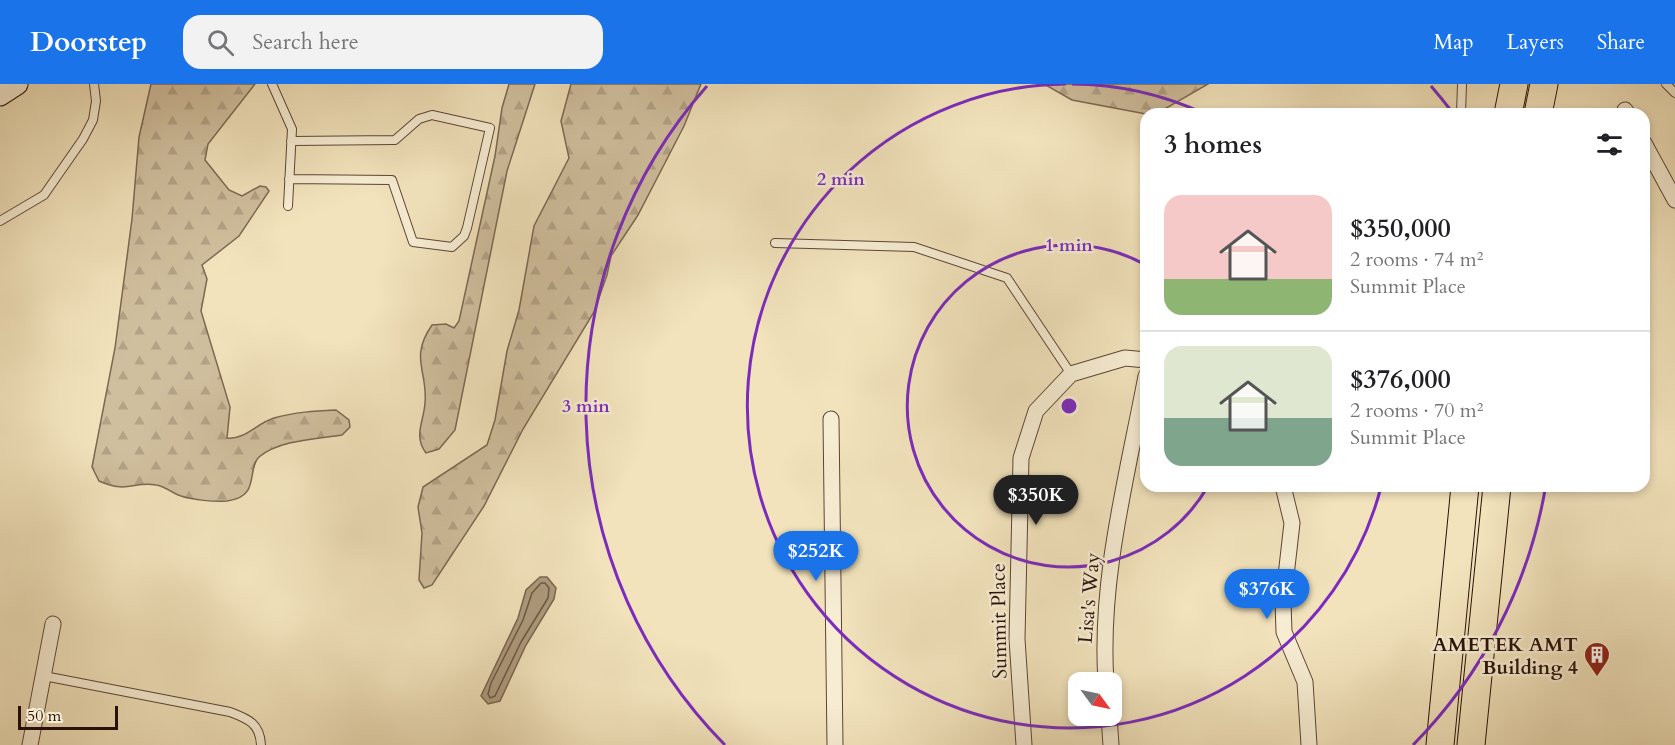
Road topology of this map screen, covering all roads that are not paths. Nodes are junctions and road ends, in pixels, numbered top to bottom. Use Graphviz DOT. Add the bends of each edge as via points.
graph roads {
  1 [pos="17,84"];
  2 [pos="94,84"];
  3 [pos="272,84"];
  4 [pos="1462,84"];
  5 [pos="1514,84"];
  6 [pos="1544,84"];
  7 [pos="0,95"];
  8 [pos="1461,108"];
  9 [pos="1509,108"];
  10 [pos="1539,108"];
  11 [pos="291,141"];
  12 [pos="1650,154"];
  13 [pos="289,179"];
  14 [pos="1675,200"];
  15 [pos="288,206"];
  16 [pos="0,221"];
  17 [pos="775,243"];
  18 [pos="1140,359"];
  19 [pos="1071,375"];
  20 [pos="1140,408"];
  21 [pos="831,419"];
  22 [pos="1284,492"];
  23 [pos="1464,492"];
  24 [pos="1496,492"];
  25 [pos="53,624"];
  26 [pos="1105,672"];
  27 [pos="44,676"];
  28 [pos="1110,726"];
  29 [pos="30,745"];
  30 [pos="261,745"];
  31 [pos="835,745"];
  32 [pos="1024,745"];
  33 [pos="1111,745"];
  34 [pos="1310,745"];
  35 [pos="1440,745"];
  36 [pos="1470,745"];
  1 -- 7 [label="main road"];
  2 -- 16 [label="lane" via="93,120 83,139 44,195"];
  3 -- 11 [label="lane" via="288,120"];
  4 -- 8 [label="lane"];
  5 -- 9 [label="highway"];
  6 -- 10 [label="highway"];
  11 -- 13 [label="lane"];
  11 -- 13 [label="lane" via="395,140 419,119 432,115 490,128 467,228 452,247 413,242 392,180"];
  12 -- 14 [label="street"];
  13 -- 15 [label="lane"];
  17 -- 19 [label="lane" via="914,247 1007,278"];
  18 -- 19 [label="street, Summit Place" via="1125,358"];
  19 -- 32 [label="street, Summit Place" via="1036,411 1021,458 1017,639"];
  20 -- 26 [label="street, Lisa's Way" via="1114,547 1103,638"];
  21 -- 31 [label="street"];
  22 -- 34 [label="street" via="1292,523 1283,602 1284,632 1305,682"];
  23 -- 35 [label="highway"];
  24 -- 36 [label="highway"];
  25 -- 27 [label="street"];
  27 -- 29 [label="street"];
  27 -- 30 [label="lane" via="230,712 253,721"];
  28 -- 33 [label="street"];
}
